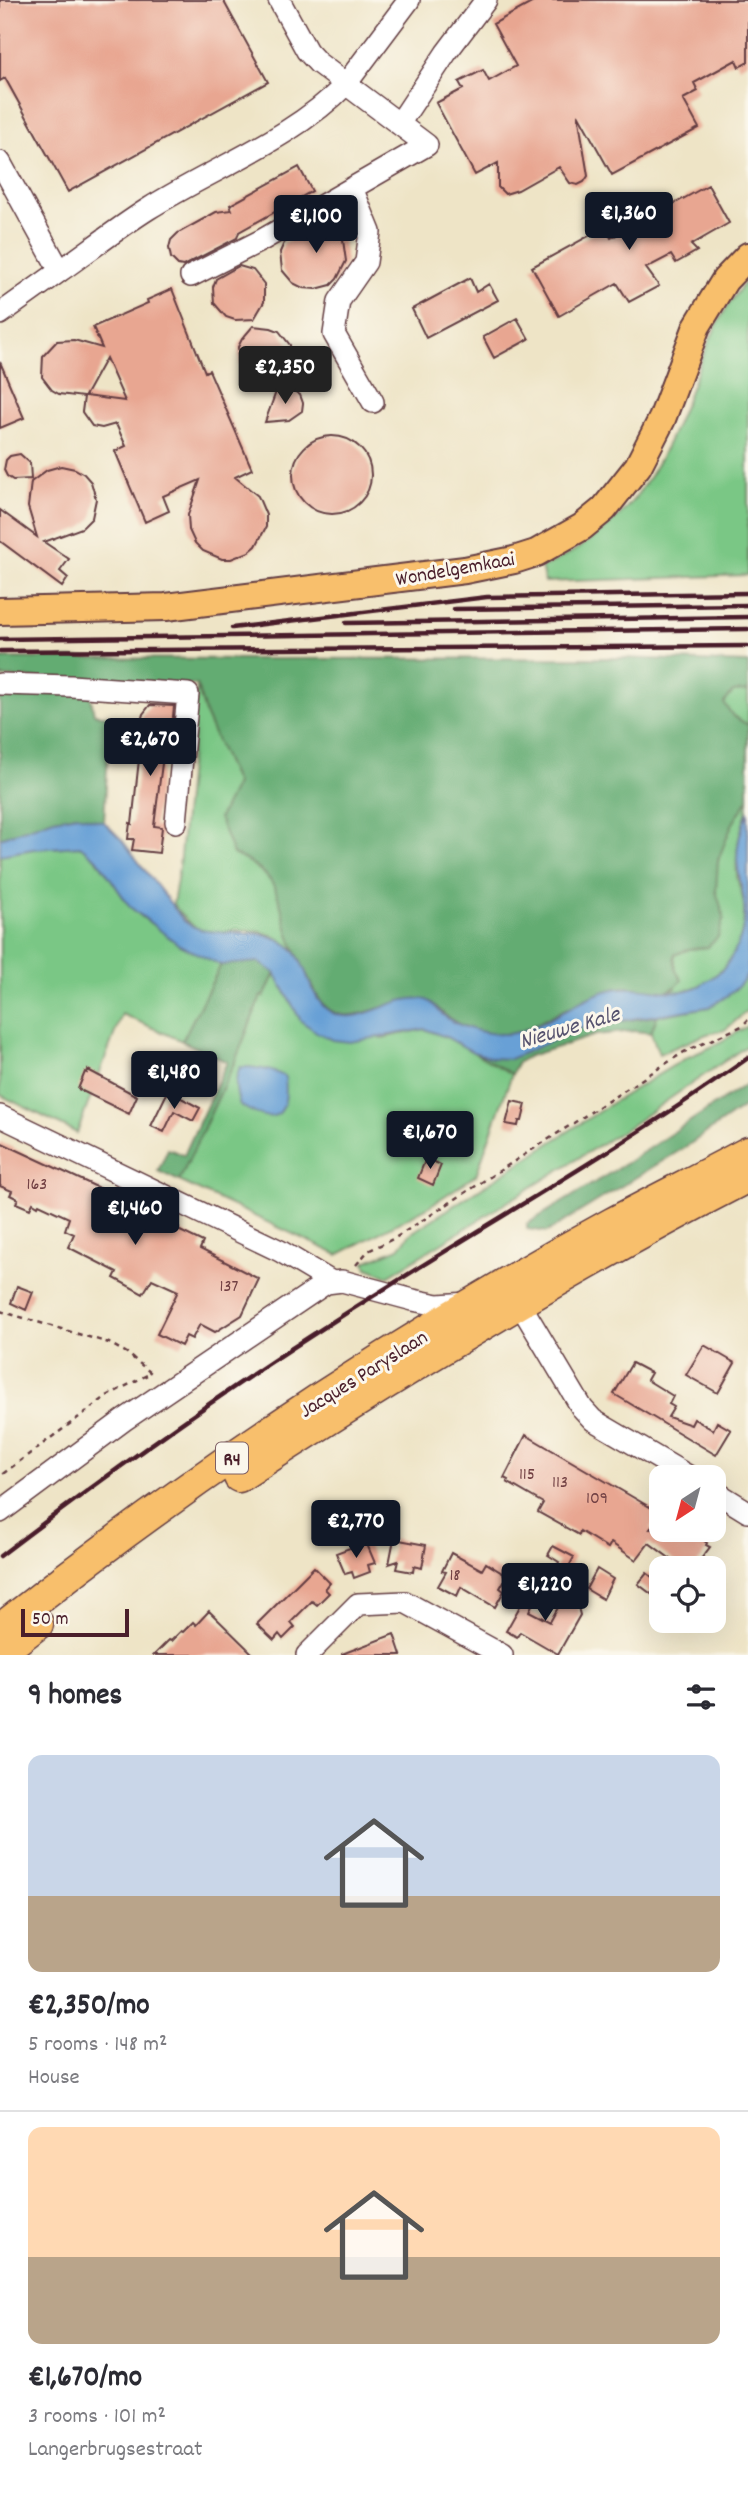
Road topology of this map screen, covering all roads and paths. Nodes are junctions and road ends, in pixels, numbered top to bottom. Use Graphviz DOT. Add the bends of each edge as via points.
graph roads {
  1 [pos="279,0"];
  2 [pos="409,0"];
  3 [pos="476,4"];
  4 [pos="346,84"];
  5 [pos="399,124"];
  6 [pos="0,162"];
  7 [pos="352,188"];
  8 [pos="748,256"];
  9 [pos="61,271"];
  10 [pos="191,276"];
  11 [pos="0,314"];
  12 [pos="373,402"];
  13 [pos="0,611"];
  14 [pos="0,684"];
  15 [pos="176,822"];
  16 [pos="748,1020"];
  17 [pos="0,1116"];
  18 [pos="748,1153"];
  19 [pos="748,1177"];
  20 [pos="337,1282"];
  21 [pos="413,1300"];
  22 [pos="474,1303"];
  23 [pos="520,1304"];
  24 [pos="0,1311"];
  25 [pos="423,1335"];
  26 [pos="670,1465"];
  27 [pos="0,1476"];
  28 [pos="726,1499"];
  29 [pos="0,1512"];
  30 [pos="748,1512"];
  31 [pos="0,1629"];
  32 [pos="0,1653"];
  33 [pos="307,1655"];
  34 [pos="502,1655"];
  1 -- 4 [label="street" via="307,51"];
  2 -- 4 [label="street"];
  3 -- 5 [label="street"];
  4 -- 5 [label="street"];
  4 -- 9 [label="street" via="300,122 148,209"];
  5 -- 7 [label="street" via="427,145"];
  6 -- 9 [label="street"];
  7 -- 10 [label="street"];
  7 -- 12 [label="street" via="370,232 366,262 339,301 334,334"];
  8 -- 13 [label="main road, Wondelgemkaai" via="724,280 697,326 662,419 638,467 604,509 536,553 465,570 166,607"];
  9 -- 11 [label="street"];
  14 -- 15 [label="street" via="188,694"];
  16 -- 20 [label="path" via="684,1052 368,1251"];
  17 -- 20 [label="street"];
  18 -- 22 [label="highway, Jacques Paryslaan / R4" via="614,1222"];
  19 -- 23 [label="highway, Jacques Paryslaan / R4"];
  20 -- 21 [label="street"];
  20 -- 29 [label="street" via="326,1283 124,1420"];
  21 -- 22 [label="street" via="438,1305"];
  21 -- 25 [label="street" via="428,1315"];
  22 -- 23 [label="street"];
  22 -- 25 [label="highway, Jacques Paryslaan / R4"];
  23 -- 26 [label="street" via="593,1420"];
  23 -- 32 [label="highway, Jacques Paryslaan / R4" via="192,1508"];
  24 -- 27 [label="path" via="109,1343 151,1373 107,1396"];
  25 -- 31 [label="highway, Jacques Paryslaan / R4" via="180,1494"];
  28 -- 30 [label="street"];
  33 -- 34 [label="street" via="358,1604 405,1602"];
}
